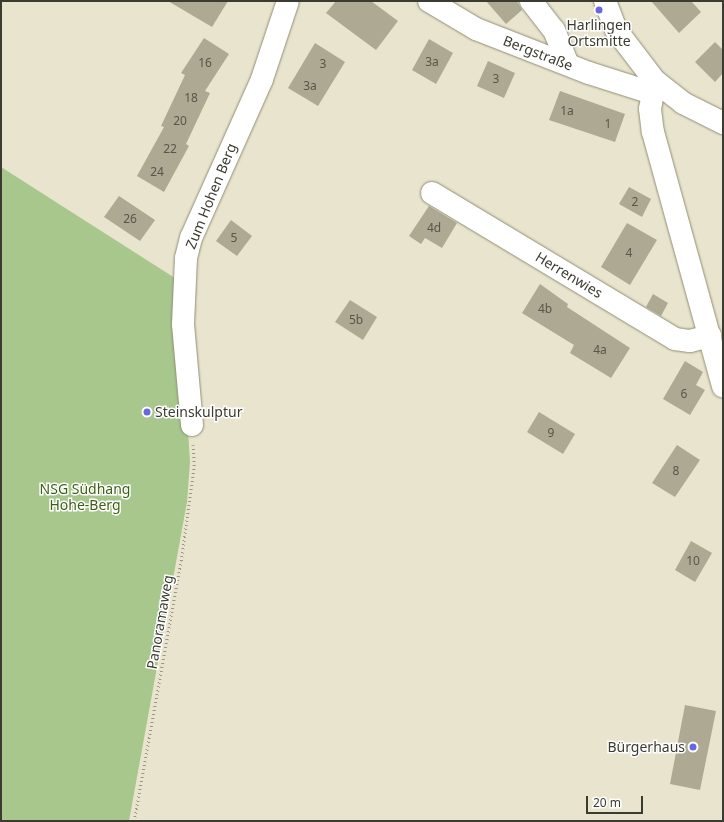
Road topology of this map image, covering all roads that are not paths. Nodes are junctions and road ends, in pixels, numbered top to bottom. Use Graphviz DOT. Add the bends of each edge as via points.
graph roads {
  1 [pos="288,1"];
  2 [pos="429,1"];
  3 [pos="531,1"];
  4 [pos="605,1"];
  5 [pos="567,63"];
  6 [pos="654,87"];
  7 [pos="723,123"];
  8 [pos="432,193"];
  9 [pos="710,336"];
  10 [pos="723,388"];
  11 [pos="192,425"];
  1 -- 11 [label="street, Zum Hohen Berg" via="262,79 191,238 186,258 183,324"];
  2 -- 5 [label="street, Bergstraße" via="476,29"];
  3 -- 5 [label="street" via="554,30"];
  4 -- 6 [label="street" via="616,30"];
  5 -- 6 [label="street, Bergstraße"];
  6 -- 7 [label="street"];
  6 -- 9 [label="street" via="650,109 653,132"];
  8 -- 9 [label="street, Herrenwies" via="675,339 690,341"];
  9 -- 10 [label="street"];
}
